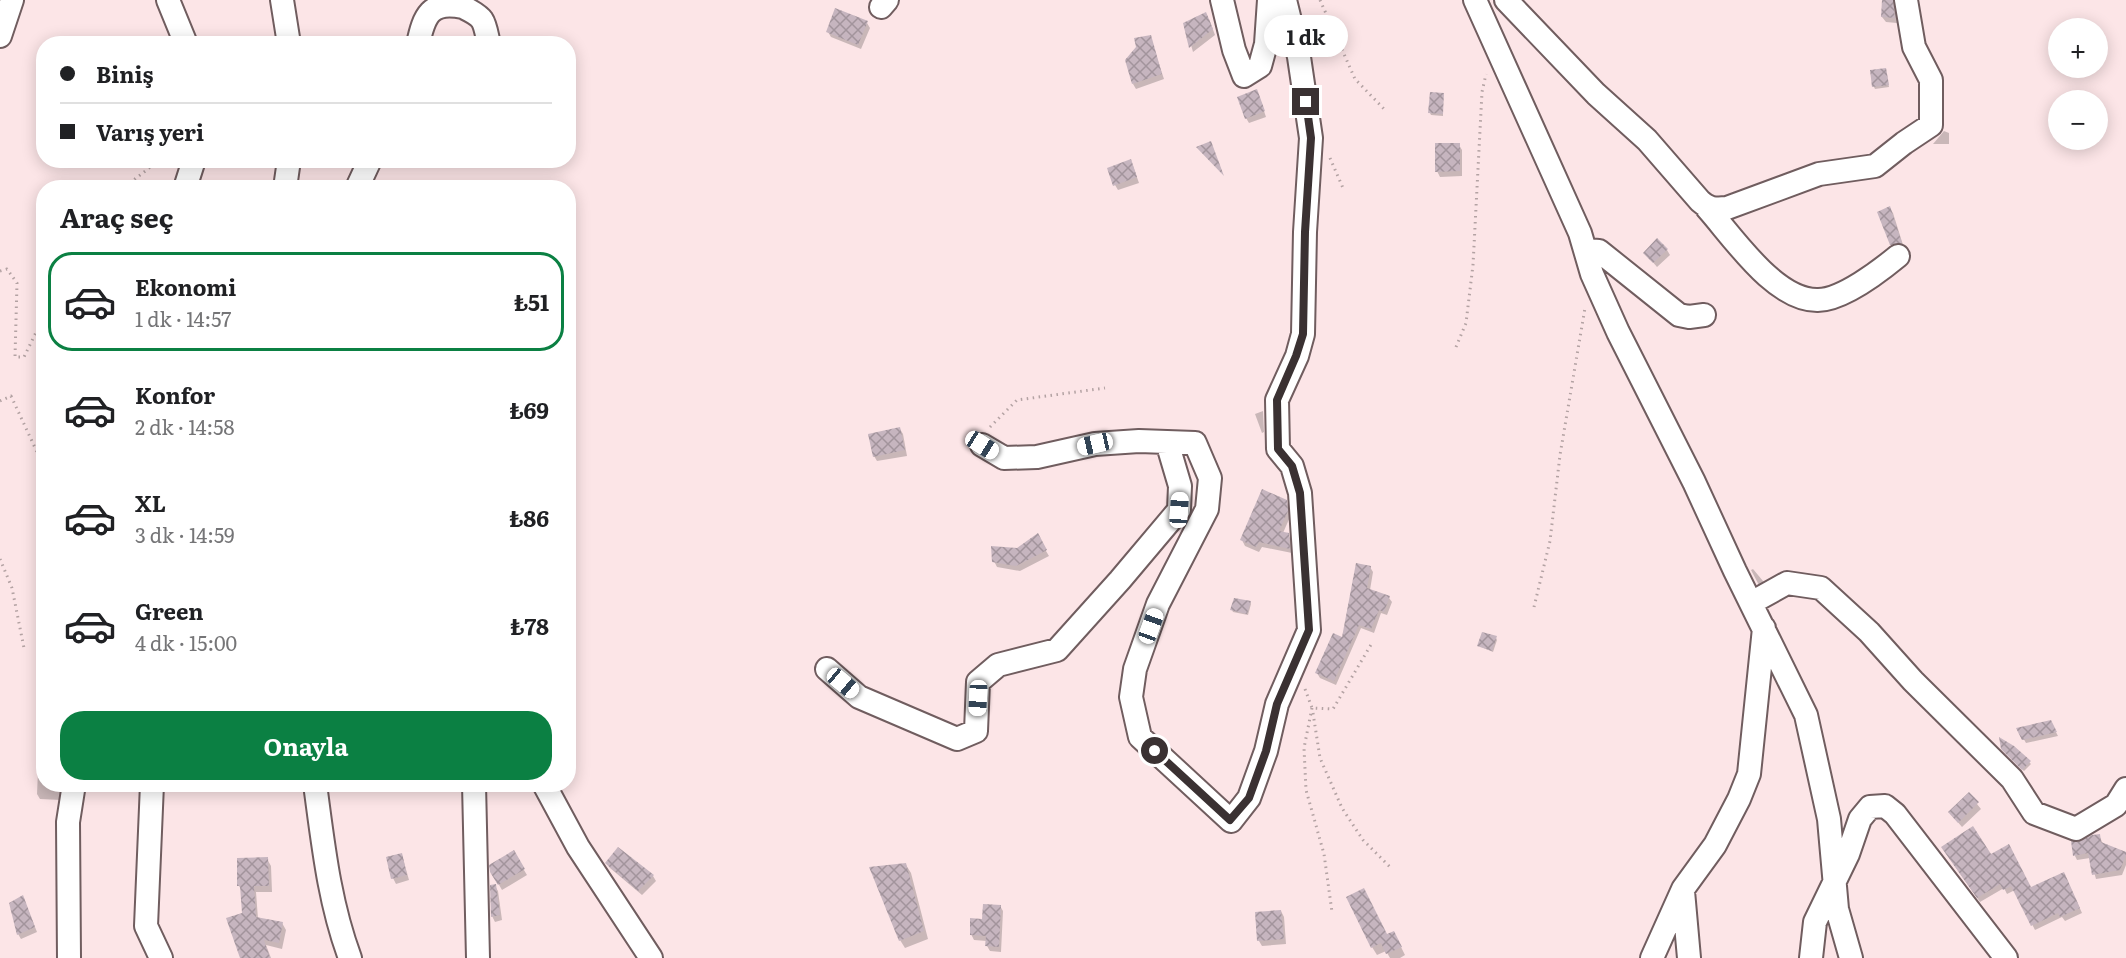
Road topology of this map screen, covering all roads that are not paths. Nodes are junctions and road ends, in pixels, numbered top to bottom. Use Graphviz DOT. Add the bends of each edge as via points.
graph roads {
  1 [pos="12,0"];
  2 [pos="168,0"];
  3 [pos="282,0"];
  4 [pos="418,0"];
  5 [pos="1222,0"];
  6 [pos="1269,0"];
  7 [pos="1285,0"];
  8 [pos="1475,0"];
  9 [pos="1506,0"];
  10 [pos="1906,0"];
  11 [pos="420,35"];
  12 [pos="0,36"];
  13 [pos="183,36"];
  14 [pos="288,36"];
  15 [pos="487,36"];
  16 [pos="1707,208"];
  17 [pos="1586,250"];
  18 [pos="1898,256"];
  19 [pos="1704,315"];
  20 [pos="1167,442"];
  21 [pos="982,445"];
  22 [pos="1751,603"];
  23 [pos="1764,628"];
  24 [pos="826,669"];
  25 [pos="2126,789"];
  26 [pos="73,792"];
  27 [pos="152,792"];
  28 [pos="316,792"];
  29 [pos="474,792"];
  30 [pos="547,792"];
  31 [pos="1835,884"];
  32 [pos="1683,889"];
  33 [pos="69,958"];
  34 [pos="161,958"];
  35 [pos="350,958"];
  36 [pos="477,958"];
  37 [pos="651,958"];
  38 [pos="1652,958"];
  39 [pos="1689,958"];
  40 [pos="1811,958"];
  41 [pos="1851,958"];
  42 [pos="2006,958"];
  1 -- 12 [label="street"];
  2 -- 13 [label="street"];
  3 -- 14 [label="street"];
  4 -- 11 [label="street"];
  5 -- 6 [label="street" via="1244,76 1260,66"];
  7 -- 20 [label="street" via="1299,57 1311,138 1303,334 1277,400 1278,449 1292,466 1300,493 1309,630 1277,704 1249,798 1230,820 1140,737 1131,697 1136,669 1158,604 1207,509 1210,478 1195,443"];
  8 -- 17 [label="street"];
  9 -- 16 [label="street" via="1596,94 1647,140"];
  10 -- 16 [label="street" via="1914,47 1931,80 1931,125 1875,166 1819,174 1726,208"];
  11 -- 15 [label="street" via="432,7 452,3 482,20"];
  16 -- 18 [label="street" via="1759,268 1795,296 1819,300 1842,293"];
  17 -- 19 [label="street" via="1599,251 1679,315"];
  17 -- 22 [label="street" via="1592,274 1618,332"];
  20 -- 21 [label="street" via="1095,444 1037,457 1004,458"];
  20 -- 24 [label="street" via="1180,486 1179,510 1057,650 998,665 978,682 976,731 957,739 859,697"];
  22 -- 23 [label="street"];
  22 -- 25 [label="street" via="1787,583 1821,588 2012,779 2034,813 2076,829 2116,805"];
  23 -- 31 [label="street" via="1806,715 1829,819"];
  23 -- 32 [label="street" via="1749,774 1715,844"];
  26 -- 33 [label="street" via="68,822"];
  27 -- 34 [label="street" via="146,926"];
  28 -- 35 [label="street" via="328,882"];
  29 -- 36 [label="street"];
  30 -- 37 [label="street" via="578,847"];
  31 -- 40 [label="street" via="1815,922"];
  31 -- 41 [label="street" via="1837,909"];
  31 -- 42 [label="street" via="1860,819 1870,807 1885,806"];
  32 -- 38 [label="street"];
  32 -- 39 [label="street"];
}
